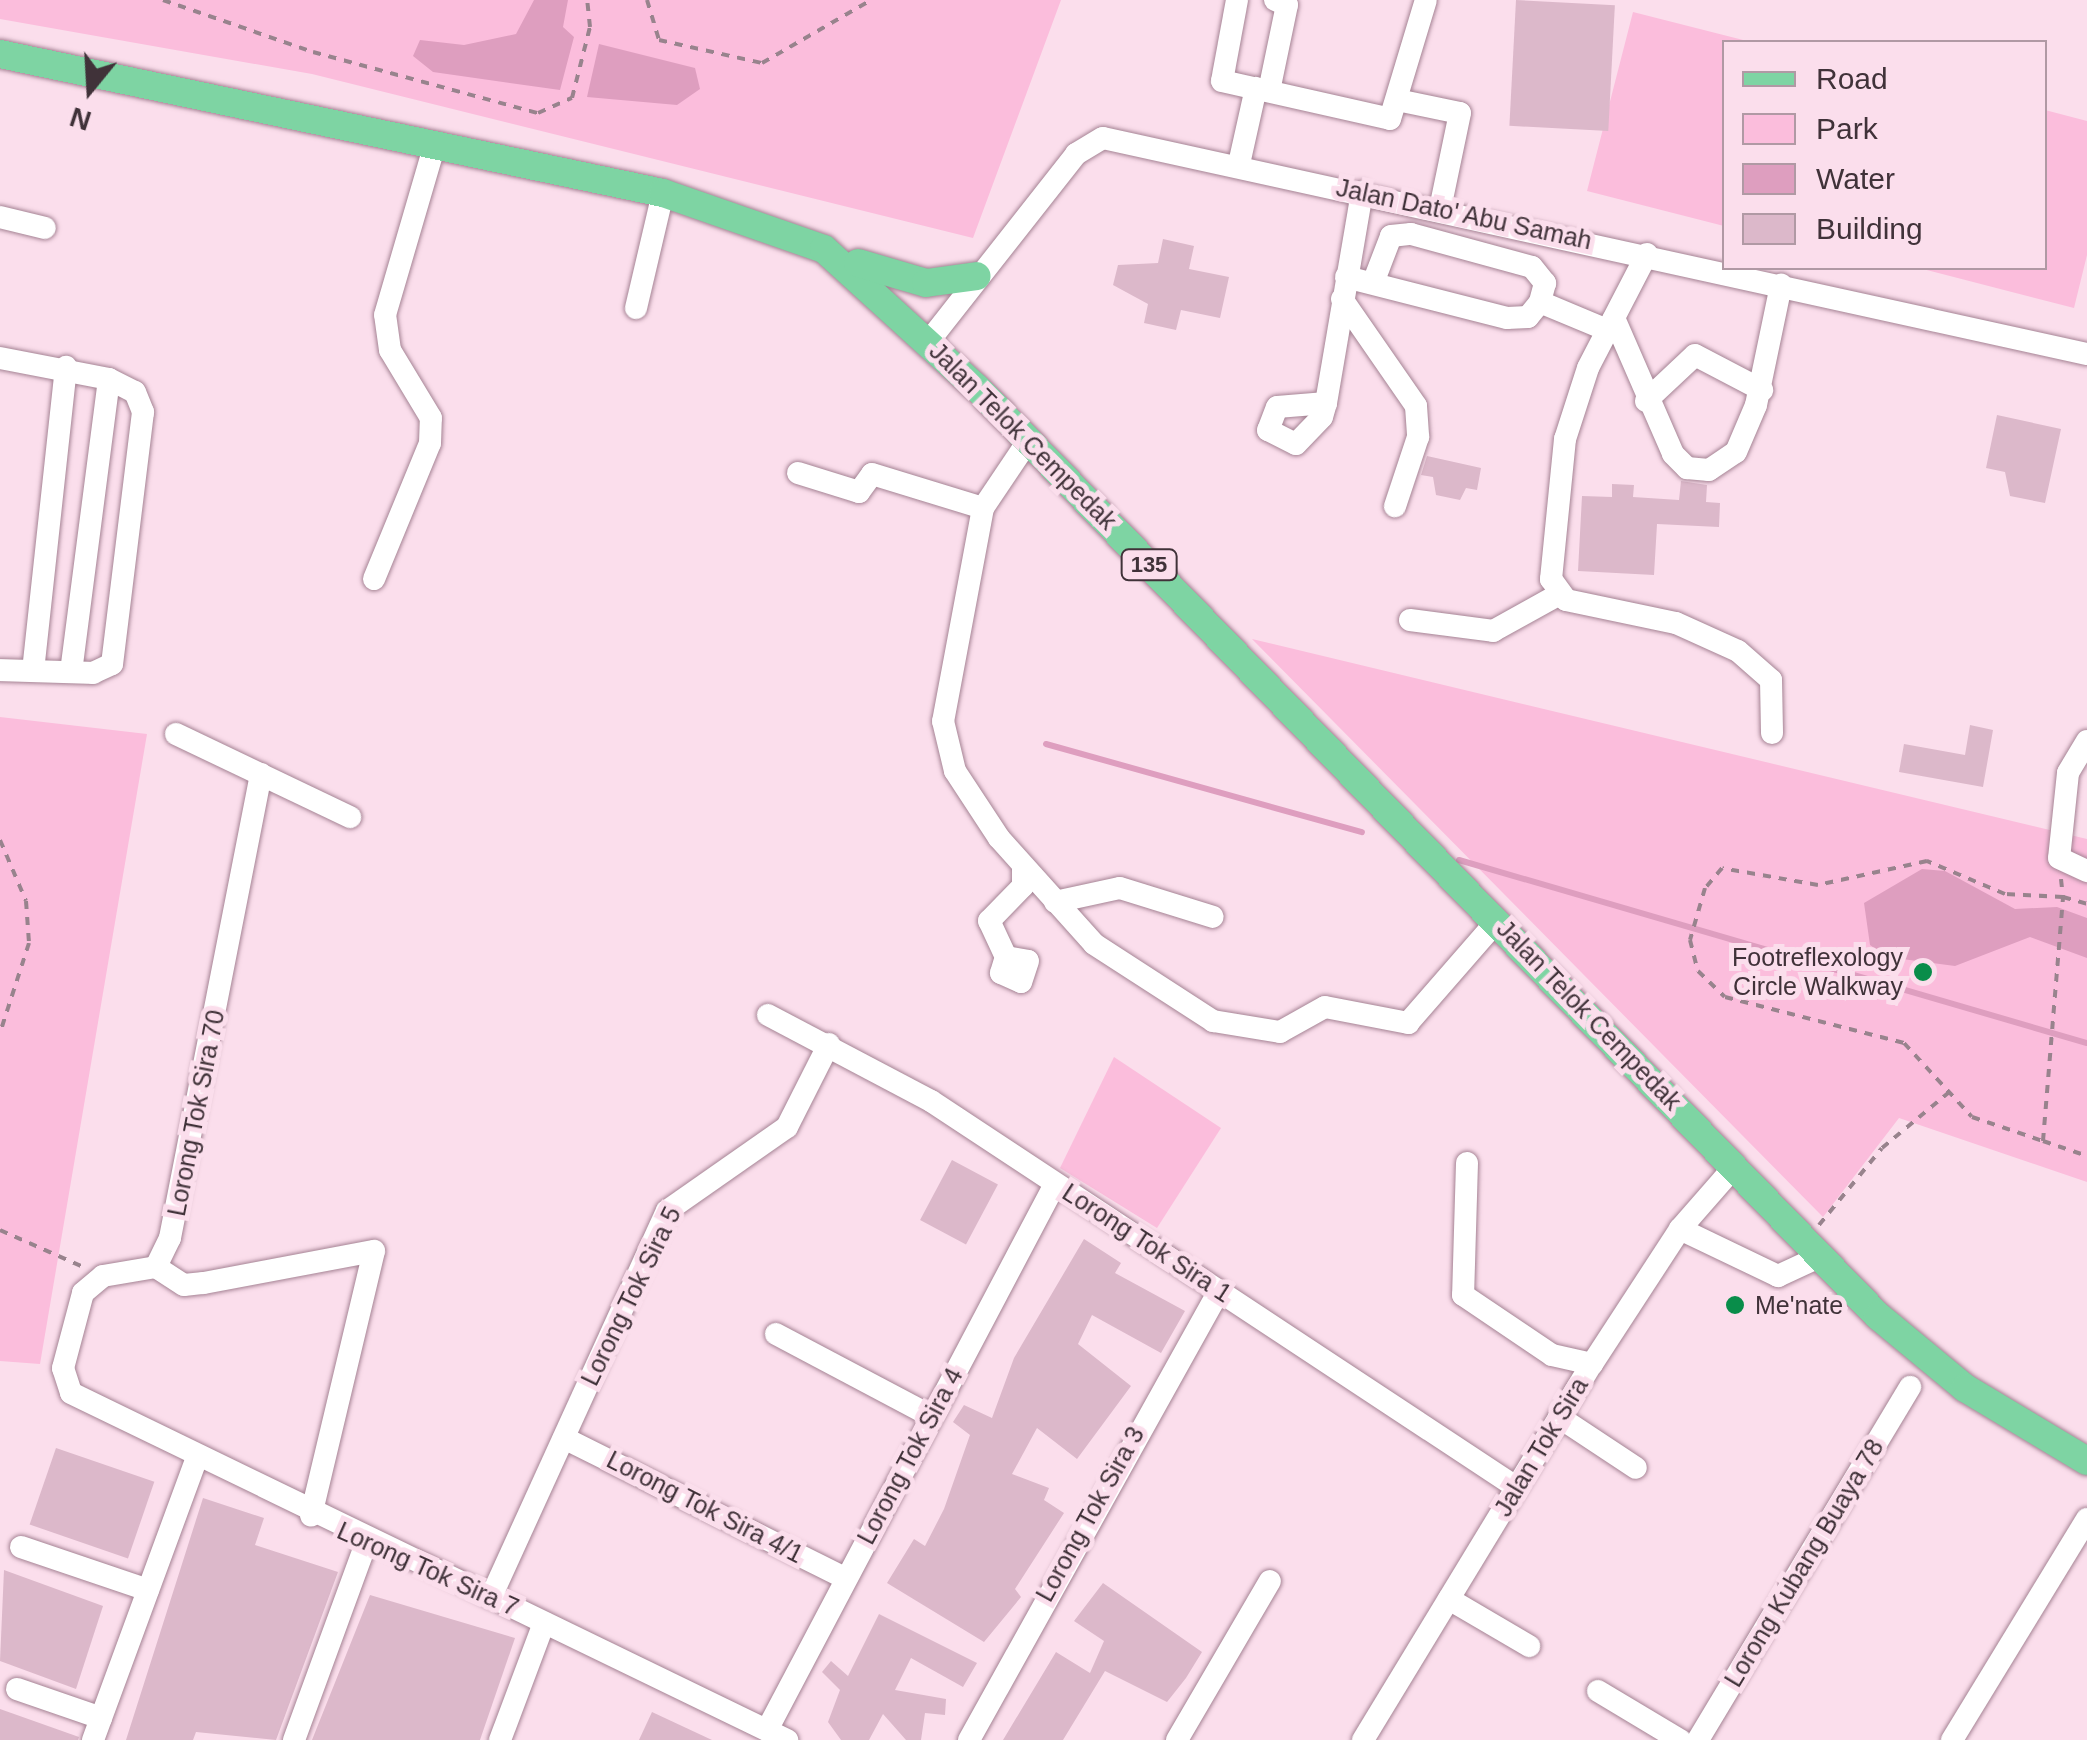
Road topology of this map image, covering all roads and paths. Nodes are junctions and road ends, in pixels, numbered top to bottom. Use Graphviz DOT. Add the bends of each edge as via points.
graph roads {
  1 [pos="163,0"];
  2 [pos="586,0"];
  3 [pos="648,0"];
  4 [pos="871,0"];
  5 [pos="1237,0"];
  6 [pos="1274,0"];
  7 [pos="1426,0"];
  8 [pos="0,54"];
  9 [pos="1262,90"];
  10 [pos="1402,101"];
  11 [pos="435,144"];
  12 [pos="1239,164"];
  13 [pos="1362,192"];
  14 [pos="663,194"];
  15 [pos="1440,208"];
  16 [pos="0,217"];
  17 [pos="46,228"];
  18 [pos="824,249"];
  19 [pos="1647,254"];
  20 [pos="978,276"];
  21 [pos="1372,284"];
  22 [pos="1781,284"];
  23 [pos="1344,288"];
  24 [pos="1540,302"];
  25 [pos="636,308"];
  26 [pos="1611,324"];
  27 [pos="929,340"];
  28 [pos="2087,354"];
  29 [pos="0,358"];
  30 [pos="66,367"];
  31 [pos="109,379"];
  32 [pos="1762,390"];
  33 [pos="1646,401"];
  34 [pos="1326,403"];
  35 [pos="1028,441"];
  36 [pos="798,473"];
  37 [pos="1395,506"];
  38 [pos="983,508"];
  39 [pos="374,580"];
  40 [pos="1558,595"];
  41 [pos="1410,620"];
  42 [pos="0,670"];
  43 [pos="33,671"];
  44 [pos="71,672"];
  45 [pos="1772,733"];
  46 [pos="176,734"];
  47 [pos="2087,741"];
  48 [pos="261,774"];
  49 [pos="350,816"];
  50 [pos="0,840"];
  51 [pos="2060,865"];
  52 [pos="1022,867"];
  53 [pos="2087,871"];
  54 [pos="2063,901"];
  55 [pos="1055,902"];
  56 [pos="2087,904"];
  57 [pos="1213,917"];
  58 [pos="1498,921"];
  59 [pos="1006,957"];
  60 [pos="768,1015"];
  61 [pos="0,1033"];
  62 [pos="829,1044"];
  63 [pos="1948,1093"];
  64 [pos="2043,1141"];
  65 [pos="2087,1156"];
  66 [pos="1468,1164"];
  67 [pos="1735,1166"];
  68 [pos="1055,1184"];
  69 [pos="1680,1229"];
  70 [pos="0,1230"];
  71 [pos="1814,1248"];
  72 [pos="156,1267"];
  73 [pos="90,1284"];
  74 [pos="1218,1291"];
  75 [pos="776,1334"];
  76 [pos="1592,1364"];
  77 [pos="1910,1387"];
  78 [pos="930,1416"];
  79 [pos="1559,1418"];
  80 [pos="564,1438"];
  81 [pos="197,1458"];
  82 [pos="2087,1461"];
  83 [pos="1636,1468"];
  84 [pos="1516,1487"];
  85 [pos="311,1516"];
  86 [pos="2087,1519"];
  87 [pos="366,1543"];
  88 [pos="22,1547"];
  89 [pos="845,1578"];
  90 [pos="1270,1581"];
  91 [pos="148,1590"];
  92 [pos="491,1597"];
  93 [pos="1449,1598"];
  94 [pos="544,1622"];
  95 [pos="1529,1646"];
  96 [pos="17,1689"];
  97 [pos="1598,1690"];
  98 [pos="97,1729"];
  99 [pos="763,1733"];
  100 [pos="294,1740"];
  101 [pos="500,1740"];
  102 [pos="969,1740"];
  103 [pos="1178,1740"];
  104 [pos="1363,1740"];
  105 [pos="1680,1740"];
  106 [pos="1698,1740"];
  107 [pos="1952,1740"];
  1 -- 2 [label="path" via="330,58 538,113 572,98 590,27"];
  3 -- 4 [label="path" via="659,40 762,63"];
  5 -- 9 [label="street" via="1222,81"];
  6 -- 9 [label="street" via="1286,10"];
  7 -- 10 [label="street"];
  8 -- 11 [label="main road, Jalan Telok Cempedak / 135"];
  9 -- 10 [label="street" via="1390,118"];
  9 -- 12 [label="street"];
  10 -- 15 [label="street" via="1460,113"];
  11 -- 14 [label="main road, Jalan Telok Cempedak / 135"];
  11 -- 39 [label="street" via="385,315 390,350 431,418 430,443"];
  12 -- 13 [label="street, Jalan Dato' Abu Samah"];
  12 -- 20 [label="street, Jalan Dato' Abu Samah" via="1121,138 1086,144"];
  13 -- 15 [label="street, Jalan Dato' Abu Samah"];
  13 -- 23 [label="street"];
  14 -- 18 [label="main road, Jalan Telok Cempedak / 135"];
  14 -- 25 [label="street"];
  15 -- 19 [label="street, Jalan Dato' Abu Samah"];
  16 -- 17 [label="street"];
  18 -- 20 [label="main road" via="905,280"];
  18 -- 27 [label="main road, Jalan Telok Cempedak / 135"];
  19 -- 22 [label="street, Jalan Dato' Abu Samah"];
  19 -- 26 [label="street"];
  20 -- 27 [label="street, Jalan Dato' Abu Samah"];
  21 -- 23 [label="street"];
  21 -- 24 [label="street" via="1507,318 1528,317"];
  21 -- 24 [label="street" via="1392,236 1411,234 1532,266 1545,283"];
  22 -- 28 [label="street, Jalan Dato' Abu Samah"];
  22 -- 32 [label="street"];
  23 -- 34 [label="street"];
  23 -- 37 [label="street" via="1416,406 1418,436"];
  24 -- 26 [label="street"];
  26 -- 33 [label="street"];
  26 -- 40 [label="street" via="1558,473"];
  27 -- 35 [label="main road, Jalan Telok Cempedak / 135"];
  29 -- 30 [label="street"];
  30 -- 31 [label="street"];
  30 -- 43 [label="street"];
  31 -- 44 [label="street"];
  31 -- 44 [label="street" via="134,392 143,412 117,654 106,670"];
  32 -- 33 [label="street" via="1695,356"];
  32 -- 33 [label="street" via="1736,452 1709,470 1680,462"];
  35 -- 38 [label="street"];
  35 -- 58 [label="main road, Jalan Telok Cempedak / 135"];
  36 -- 38 [label="street" via="858,492 872,474"];
  38 -- 52 [label="street" via="942,721 955,771"];
  40 -- 41 [label="street" via="1493,631"];
  40 -- 45 [label="street" via="1676,624 1738,650 1771,680"];
  42 -- 43 [label="street"];
  43 -- 44 [label="street"];
  46 -- 48 [label="street"];
  47 -- 51 [label="street" via="2068,774"];
  48 -- 49 [label="street"];
  48 -- 72 [label="street, Lorong Tok Sira 70" via="181,1194"];
  50 -- 61 [label="path" via="26,901 29,943"];
  51 -- 53 [label="street"];
  51 -- 54 [label="path"];
  52 -- 55 [label="street"];
  52 -- 59 [label="street" via="1023,886 990,916"];
  54 -- 56 [label="path"];
  54 -- 63 [label="path" via="2005,894 1927,862 1818,886 1722,868 1690,940 1698,970 1725,997 1904,1043"];
  54 -- 64 [label="path"];
  55 -- 57 [label="street" via="1120,888"];
  55 -- 58 [label="street" via="1118,963 1213,1021 1280,1032 1334,1006 1408,1023"];
  58 -- 67 [label="main road, Jalan Telok Cempedak / 135"];
  60 -- 62 [label="street, Lorong Tok Sira 1"];
  62 -- 68 [label="street, Lorong Tok Sira 1"];
  62 -- 80 [label="street, Lorong Tok Sira 5" via="787,1127 667,1211"];
  63 -- 64 [label="path" via="1972,1116"];
  63 -- 71 [label="path" via="1882,1148"];
  64 -- 65 [label="path"];
  66 -- 76 [label="street" via="1463,1295 1552,1355"];
  67 -- 69 [label="street, Jalan Tok Sira"];
  67 -- 71 [label="main road, Jalan Telok Cempedak / 135"];
  68 -- 74 [label="street, Lorong Tok Sira 1"];
  68 -- 78 [label="street, Lorong Tok Sira 4"];
  69 -- 71 [label="street" via="1778,1276"];
  69 -- 76 [label="street, Jalan Tok Sira"];
  70 -- 73 [label="path" via="80,1265"];
  71 -- 82 [label="main road, Jalan Telok Cempedak / 135" via="1935,1366"];
  72 -- 73 [label="street"];
  72 -- 85 [label="street" via="184,1284 204,1283 374,1251"];
  73 -- 81 [label="street, Lorong Tok Sira 7" via="63,1368 71,1393"];
  74 -- 84 [label="street, Lorong Tok Sira 1"];
  74 -- 102 [label="street, Lorong Tok Sira 3"];
  75 -- 78 [label="street"];
  76 -- 79 [label="street, Jalan Tok Sira"];
  77 -- 106 [label="street, Lorong Kubang Buaya 78"];
  78 -- 89 [label="street, Lorong Tok Sira 4"];
  79 -- 83 [label="street"];
  79 -- 84 [label="street, Jalan Tok Sira"];
  80 -- 89 [label="street, Lorong Tok Sira 4/1"];
  80 -- 92 [label="street, Lorong Tok Sira 5"];
  81 -- 85 [label="street, Lorong Tok Sira 7"];
  81 -- 91 [label="street"];
  84 -- 93 [label="street, Jalan Tok Sira"];
  85 -- 87 [label="street, Lorong Tok Sira 7"];
  86 -- 107 [label="street"];
  87 -- 92 [label="street, Lorong Tok Sira 7"];
  87 -- 100 [label="street"];
  88 -- 91 [label="street"];
  89 -- 99 [label="street, Lorong Tok Sira 4"];
  90 -- 103 [label="street"];
  91 -- 98 [label="street"];
  92 -- 94 [label="street, Lorong Tok Sira 7"];
  93 -- 95 [label="street"];
  93 -- 104 [label="street, Jalan Tok Sira"];
  94 -- 99 [label="street, Lorong Tok Sira 7"];
  94 -- 101 [label="street"];
  96 -- 98 [label="street"];
  97 -- 105 [label="street"];
}
